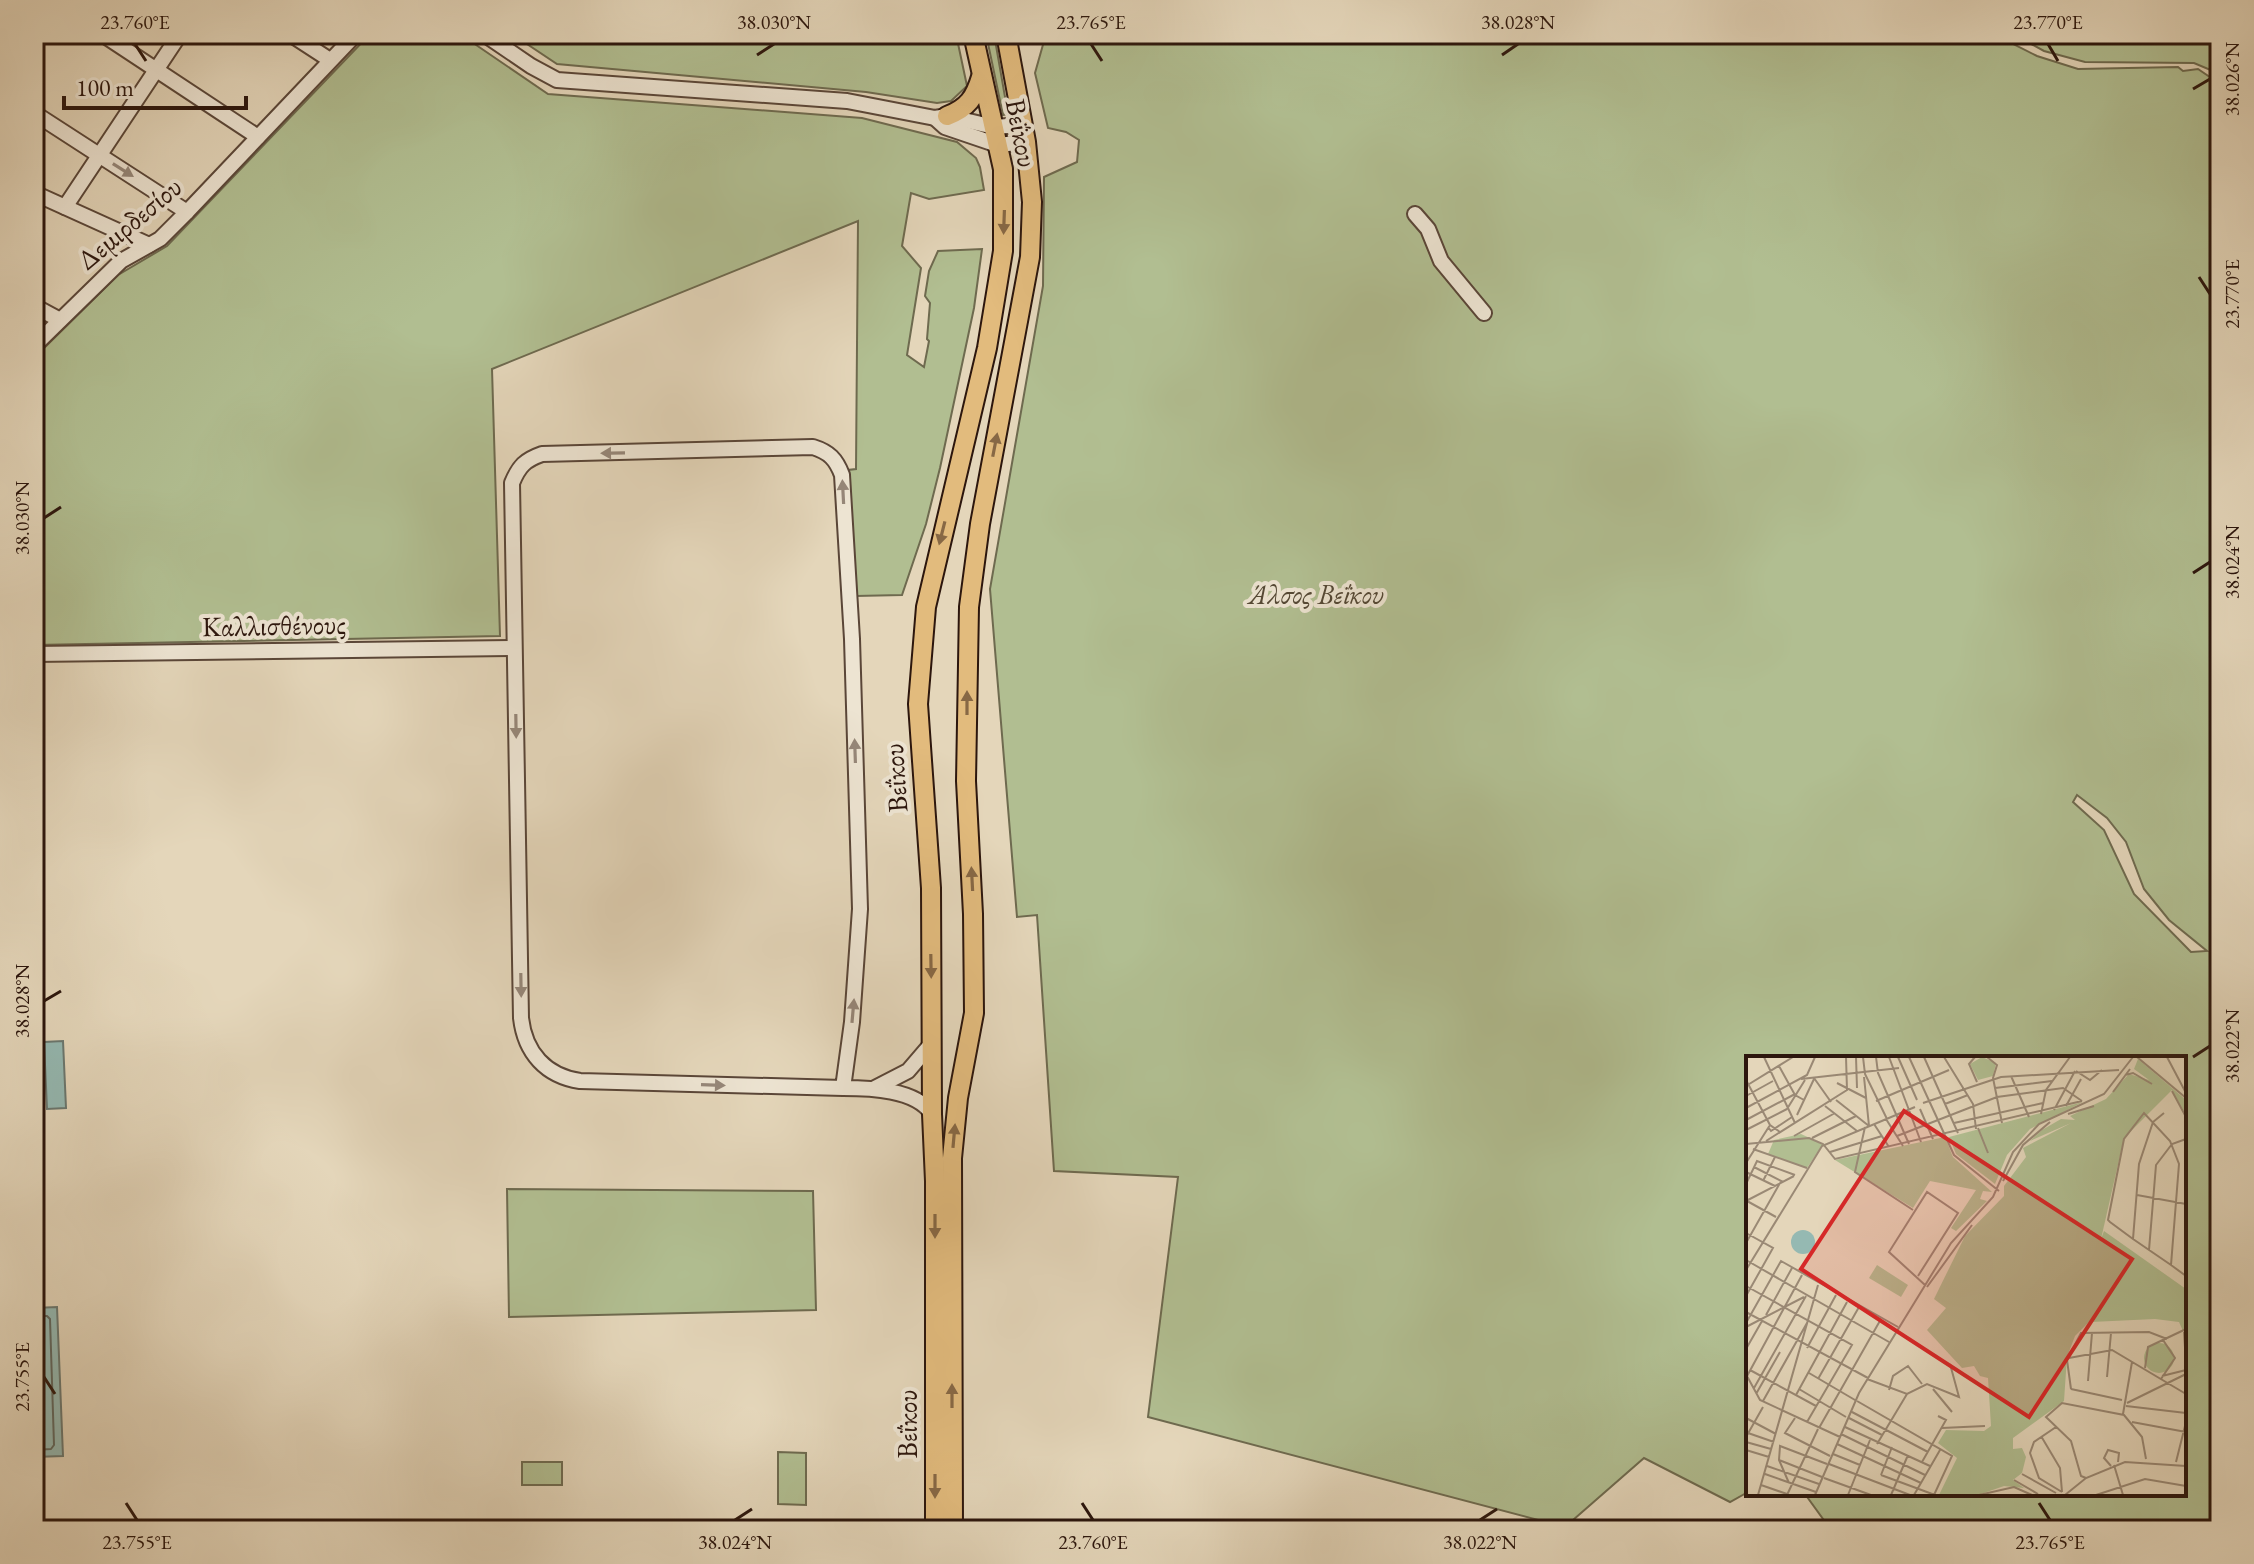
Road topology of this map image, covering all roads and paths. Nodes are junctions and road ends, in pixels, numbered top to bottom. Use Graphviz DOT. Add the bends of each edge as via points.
graph roads {
  1 [pos="102,34"];
  2 [pos="180,34"];
  3 [pos="290,34"];
  4 [pos="356,34"];
  5 [pos="484,34"];
  6 [pos="973,34"];
  7 [pos="1006,34"];
  8 [pos="330,60"];
  9 [pos="157,70"];
  10 [pos="982,74"];
  11 [pos="34,113"];
  12 [pos="941,117"];
  13 [pos="1024,134"];
  14 [pos="996,136"];
  15 [pos="258,137"];
  16 [pos="99,155"];
  17 [pos="34,193"];
  18 [pos="65,207"];
  19 [pos="187,212"];
  20 [pos="1415,214"];
  21 [pos="149,245"];
  22 [pos="34,306"];
  23 [pos="1484,313"];
  24 [pos="60,320"];
  25 [pos="34,346"];
  26 [pos="514,648"];
  27 [pos="34,654"];
  28 [pos="932,1043"];
  29 [pos="843,1088"];
  30 [pos="875,1088"];
  31 [pos="932,1114"];
  32 [pos="935,1530"];
  33 [pos="953,1530"];
  1 -- 9 [label="street"];
  2 -- 9 [label="street"];
  3 -- 8 [label="street"];
  4 -- 8 [label="street, Δεμιρδεσίου"];
  5 -- 12 [label="street" via="557,80 859,103"];
  6 -- 10 [label="main road, Βεΐκου"];
  7 -- 13 [label="main road, Βεΐκου"];
  8 -- 15 [label="street, Δεμιρδεσίου"];
  9 -- 15 [label="street"];
  9 -- 16 [label="street"];
  10 -- 12 [label="main road" via="969,104"];
  10 -- 14 [label="main road, Βεΐκου"];
  11 -- 16 [label="street"];
  12 -- 14 [label="street"];
  13 -- 14 [label="street"];
  33 -- 13 [label="main road, Βεΐκου, one-way" via="952,1158 974,1013 966,781 969,607 1030,257 1032,202"];
  14 -- 28 [label="main road, Βεΐκου, one-way" via="1003,169 1003,251 987,348 934,565 920,672 931,888"];
  15 -- 19 [label="street, Δεμιρδεσίου"];
  16 -- 18 [label="street"];
  16 -- 19 [label="street, one-way"];
  17 -- 18 [label="street"];
  18 -- 21 [label="street"];
  19 -- 21 [label="street, Δεμιρδεσίου"];
  20 -- 23 [label="street" via="1428,229 1441,261"];
  21 -- 24 [label="street, Δεμιρδεσίου" via="121,261"];
  22 -- 24 [label="street"];
  24 -- 25 [label="street, Δεμιρδεσίου"];
  26 -- 27 [label="street, Καλλισθένους"];
  26 -- 29 [label="street, one-way" via="521,1018 537,1059 559,1077 580,1081"];
  29 -- 26 [label="street, one-way" via="860,909 852,639 837,461 813,447 542,454 528,459 512,483"];
  28 -- 30 [label="street" via="908,1071"];
  28 -- 31 [label="main road, Βεΐκου"];
  29 -- 30 [label="street"];
  30 -- 31 [label="street" via="921,1102"];
  31 -- 32 [label="main road, Βεΐκου, one-way"];
}
